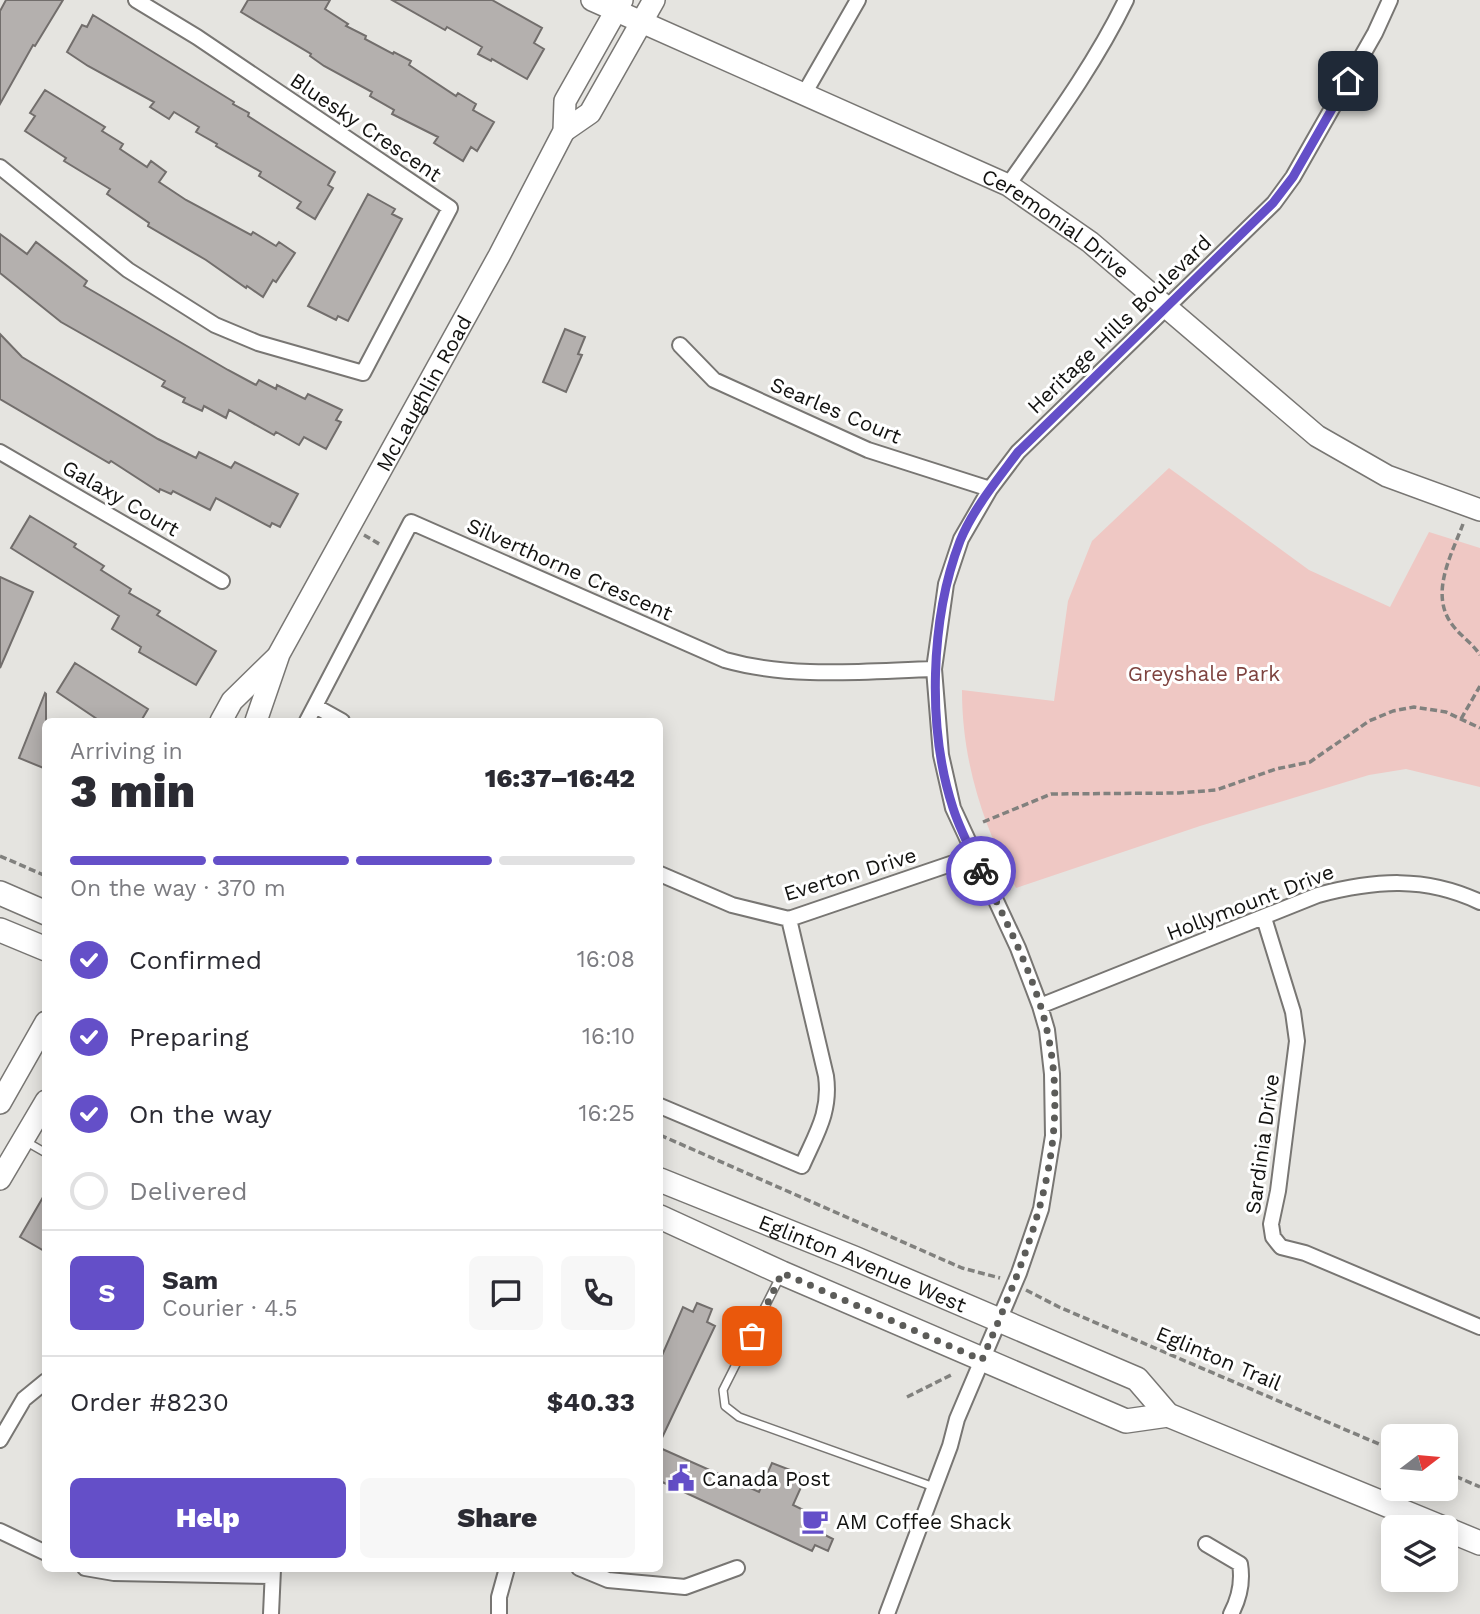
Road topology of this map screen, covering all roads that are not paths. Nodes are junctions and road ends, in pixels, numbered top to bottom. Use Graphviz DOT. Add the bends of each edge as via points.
graph roads {
  1 [pos="136,0"];
  2 [pos="592,0"];
  3 [pos="654,0"];
  4 [pos="858,0"];
  5 [pos="1126,0"];
  6 [pos="1390,0"];
  7 [pos="619,5"];
  8 [pos="641,22"];
  9 [pos="804,94"];
  10 [pos="564,131"];
  11 [pos="0,167"];
  12 [pos="1008,185"];
  13 [pos="1167,307"];
  14 [pos="680,345"];
  15 [pos="2,458"];
  16 [pos="990,489"];
  17 [pos="1474,508"];
  18 [pos="222,581"];
  19 [pos="279,654"];
  20 [pos="934,669"];
  21 [pos="315,706"];
  22 [pos="222,718"];
  23 [pos="257,718"];
  24 [pos="309,718"];
  25 [pos="337,718"];
  26 [pos="974,856"];
  27 [pos="663,875"];
  28 [pos="0,893"];
  29 [pos="1480,902"];
  30 [pos="42,911"];
  31 [pos="1264,918"];
  32 [pos="789,919"];
  33 [pos="0,930"];
  34 [pos="42,947"];
  35 [pos="1040,1006"];
  36 [pos="42,1029"];
  37 [pos="0,1103"];
  38 [pos="663,1106"];
  39 [pos="42,1108"];
  40 [pos="23,1141"];
  41 [pos="42,1151"];
  42 [pos="0,1179"];
  43 [pos="663,1181"];
  44 [pos="663,1218"];
  45 [pos="782,1273"];
  46 [pos="999,1320"];
  47 [pos="1480,1327"];
  48 [pos="982,1360"];
  49 [pos="42,1384"];
  50 [pos="1168,1415"];
  51 [pos="0,1440"];
  52 [pos="934,1488"];
  53 [pos="1412,1515"];
  54 [pos="0,1531"];
  55 [pos="1458,1534"];
  56 [pos="1206,1544"];
  57 [pos="1480,1544"];
  58 [pos="42,1551"];
  59 [pos="737,1568"];
  60 [pos="108,1572"];
  61 [pos="273,1572"];
  62 [pos="507,1572"];
  63 [pos="589,1572"];
  64 [pos="271,1614"];
  65 [pos="499,1614"];
  66 [pos="887,1614"];
  67 [pos="1231,1614"];
  1 -- 11 [label="street, Bluesky Crescent" via="450,208 363,373 258,343 215,324 128,270"];
  2 -- 7 [label="street, Ceremonial Drive"];
  3 -- 8 [label="street, McLaughlin Road"];
  4 -- 9 [label="street"];
  5 -- 12 [label="street" via="1076,87"];
  6 -- 13 [label="street, Heritage Hills Boulevard" via="1293,177 1237,240"];
  7 -- 8 [label="street, Ceremonial Drive"];
  7 -- 10 [label="street, McLaughlin Road" via="565,101"];
  8 -- 9 [label="street, Ceremonial Drive"];
  8 -- 10 [label="street, McLaughlin Road" via="590,113"];
  9 -- 12 [label="street, Ceremonial Drive"];
  10 -- 19 [label="street, McLaughlin Road"];
  12 -- 13 [label="street, Ceremonial Drive" via="1090,242"];
  13 -- 16 [label="street, Heritage Hills Boulevard" via="1045,423"];
  13 -- 17 [label="street, Ceremonial Drive" via="1317,436 1387,476"];
  14 -- 16 [label="street, Searles Court" via="714,380 869,450"];
  15 -- 18 [label="street, Galaxy Court"];
  16 -- 20 [label="street, Heritage Hills Boulevard" via="961,539 946,584"];
  19 -- 22 [label="street, McLaughlin Road" via="232,701"];
  19 -- 23 [label="street, McLaughlin Road"];
  20 -- 21 [label="street, Silverthorne Crescent" via="782,672 725,660 411,522"];
  20 -- 26 [label="street, Heritage Hills Boulevard" via="941,755 953,808"];
  21 -- 24 [label="street, Silverthorne Crescent"];
  21 -- 25 [label="street"];
  26 -- 32 [label="street, Everton Drive"];
  26 -- 35 [label="street, Heritage Hills Boulevard"];
  27 -- 32 [label="street, Everton Drive" via="732,905"];
  28 -- 30 [label="main road"];
  29 -- 31 [label="street, Hollymount Drive" via="1450,889 1414,883 1358,885 1318,895"];
  31 -- 35 [label="street, Hollymount Drive"];
  31 -- 47 [label="street, Sardinia Drive" via="1293,1012 1297,1041 1270,1224 1273,1237 1281,1247 1305,1252"];
  32 -- 38 [label="street" via="828,1094 826,1114 802,1166"];
  33 -- 34 [label="main road"];
  35 -- 46 [label="street, Heritage Hills Boulevard" via="1054,1091 1050,1161 1041,1209"];
  36 -- 37 [label="street"];
  39 -- 40 [label="street"];
  40 -- 41 [label="lane"];
  40 -- 42 [label="street"];
  43 -- 46 [label="main road, Eglinton Avenue West"];
  44 -- 45 [label="main road, Eglinton Avenue West"];
  45 -- 48 [label="main road, Eglinton Avenue West"];
  45 -- 52 [label="lane" via="723,1390 725,1406 733,1415"];
  46 -- 48 [label="street, Heritage Hills Boulevard"];
  46 -- 50 [label="main road, Eglinton Avenue West" via="1137,1379"];
  48 -- 50 [label="main road, Eglinton Avenue West" via="1126,1421"];
  48 -- 52 [label="street, Heritage Hills Boulevard"];
  49 -- 51 [label="street" via="24,1399"];
  50 -- 53 [label="main road, Eglinton Avenue West"];
  52 -- 66 [label="street, Heritage Hills Boulevard"];
  54 -- 58 [label="street"];
  55 -- 57 [label="main road, Eglinton Avenue West"];
  56 -- 67 [label="street" via="1240,1564 1243,1580"];
  59 -- 63 [label="street" via="685,1587 608,1580"];
  60 -- 61 [label="street"];
  61 -- 64 [label="street"];
  62 -- 65 [label="street"];
}
